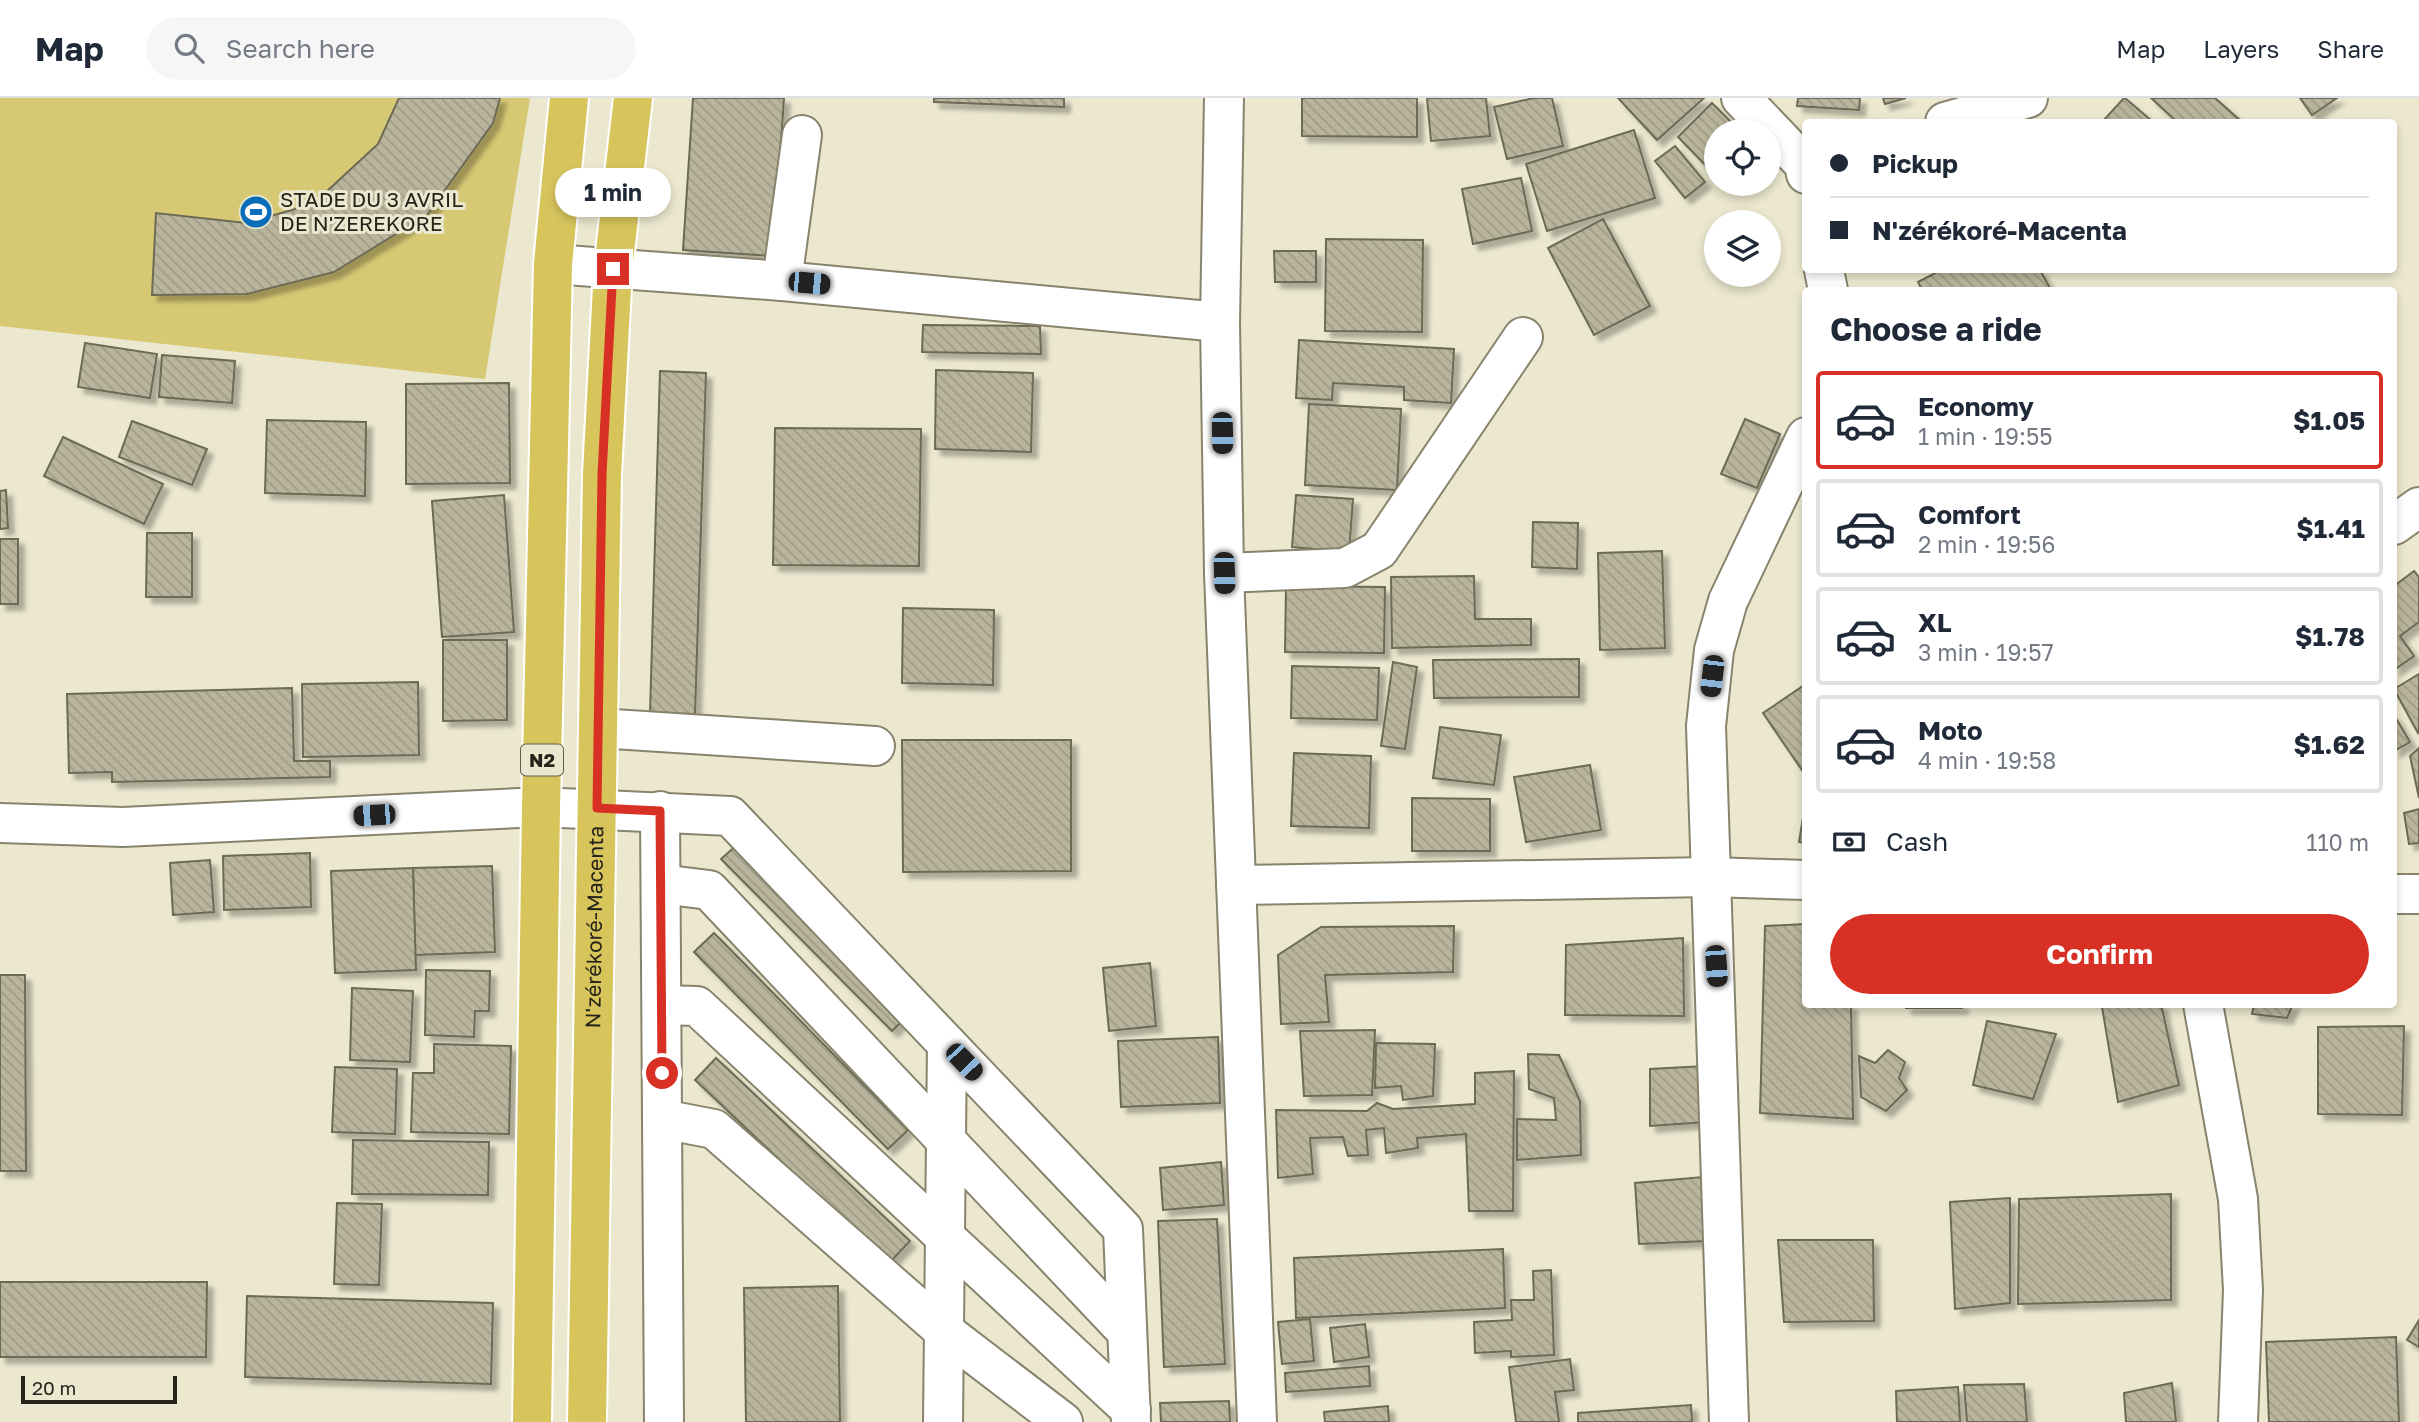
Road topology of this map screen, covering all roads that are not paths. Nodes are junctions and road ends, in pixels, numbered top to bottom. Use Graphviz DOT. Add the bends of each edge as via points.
graph roads {
  1 [pos="569,98"];
  2 [pos="633,98"];
  3 [pos="1224,98"];
  4 [pos="1741,98"];
  5 [pos="2028,98"];
  6 [pos="1955,119"];
  7 [pos="802,135"];
  8 [pos="1802,164"];
  9 [pos="553,264"];
  10 [pos="613,269"];
  11 [pos="782,281"];
  12 [pos="1220,322"];
  13 [pos="1522,337"];
  14 [pos="1802,445"];
  15 [pos="2419,507"];
  16 [pos="2397,523"];
  17 [pos="1224,573"];
  18 [pos="598,728"];
  19 [pos="874,746"];
  20 [pos="541,807"];
  21 [pos="597,808"];
  22 [pos="660,811"];
  23 [pos="0,823"];
  24 [pos="1710,877"];
  25 [pos="1802,880"];
  26 [pos="661,884"];
  27 [pos="1236,885"];
  28 [pos="2397,894"];
  29 [pos="2419,894"];
  30 [pos="662,1005"];
  31 [pos="2204,1008"];
  32 [pos="947,1044"];
  33 [pos="662,1119"];
  34 [pos="946,1143"];
  35 [pos="945,1239"];
  36 [pos="944,1331"];
  37 [pos="1127,1332"];
  38 [pos="1131,1416"];
  39 [pos="532,1422"];
  40 [pos="587,1422"];
  41 [pos="664,1422"];
  42 [pos="943,1422"];
  43 [pos="1063,1422"];
  44 [pos="1257,1422"];
  45 [pos="1729,1422"];
  46 [pos="2238,1422"];
  1 -- 9 [label="highway, N2"];
  2 -- 10 [label="highway, N'zérékoré-Macenta"];
  3 -- 12 [label="street"];
  4 -- 8 [label="street"];
  5 -- 6 [label="street"];
  7 -- 11 [label="street"];
  9 -- 10 [label="street"];
  9 -- 20 [label="highway, N2"];
  10 -- 11 [label="street"];
  10 -- 18 [label="highway, N'zérékoré-Macenta" via="602,474"];
  11 -- 12 [label="street"];
  12 -- 17 [label="street"];
  13 -- 17 [label="street" via="1379,550 1345,568"];
  14 -- 24 [label="street" via="1728,601 1714,650 1706,726"];
  15 -- 16 [label="street"];
  17 -- 27 [label="street"];
  18 -- 19 [label="street"];
  18 -- 21 [label="highway, N'zérékoré-Macenta"];
  20 -- 21 [label="street"];
  20 -- 23 [label="street" via="123,827"];
  20 -- 39 [label="highway, N2"];
  21 -- 22 [label="street"];
  21 -- 40 [label="highway, N'zérékoré-Macenta"];
  22 -- 26 [label="street"];
  22 -- 32 [label="street" via="730,816"];
  24 -- 25 [label="street"];
  24 -- 27 [label="street"];
  24 -- 45 [label="street" via="1718,1002"];
  26 -- 30 [label="street"];
  26 -- 34 [label="street" via="709,890"];
  27 -- 44 [label="street"];
  28 -- 29 [label="street"];
  30 -- 33 [label="street"];
  30 -- 35 [label="street" via="697,1006"];
  31 -- 46 [label="street" via="2238,1199 2243,1290"];
  32 -- 34 [label="street"];
  32 -- 37 [label="street" via="1123,1229"];
  33 -- 36 [label="street" via="714,1129"];
  33 -- 41 [label="street"];
  34 -- 35 [label="street"];
  34 -- 37 [label="street"];
  35 -- 36 [label="street"];
  35 -- 38 [label="street"];
  36 -- 42 [label="street"];
  36 -- 43 [label="street"];
  37 -- 38 [label="street"];
}
